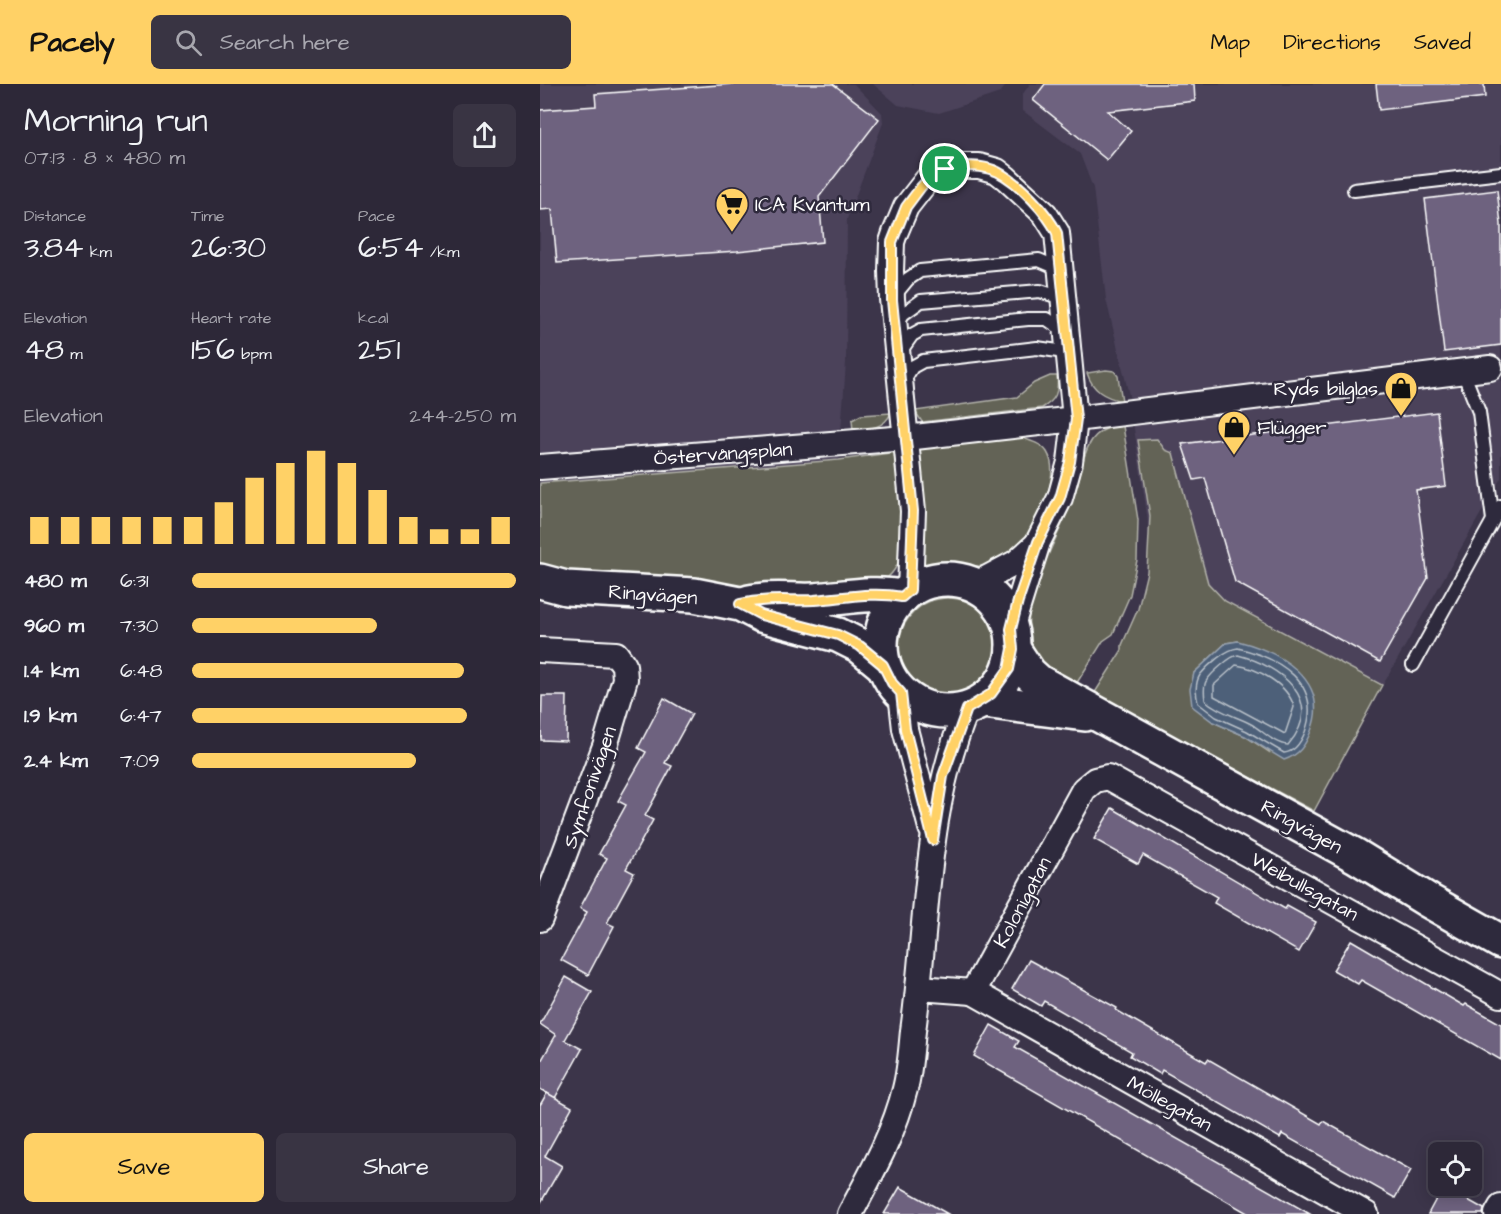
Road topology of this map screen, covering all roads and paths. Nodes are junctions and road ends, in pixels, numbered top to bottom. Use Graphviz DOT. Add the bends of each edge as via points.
graph roads {
  1 [pos="1501,173"];
  2 [pos="1354,190"];
  3 [pos="1060,269"];
  4 [pos="892,300"];
  5 [pos="1064,302"];
  6 [pos="895,327"];
  7 [pos="1067,333"];
  8 [pos="898,357"];
  9 [pos="1070,359"];
  10 [pos="1496,368"];
  11 [pos="1463,372"];
  12 [pos="901,387"];
  13 [pos="1076,419"];
  14 [pos="906,438"];
  15 [pos="540,467"];
  16 [pos="1501,506"];
  17 [pos="1493,520"];
  18 [pos="1038,542"];
  19 [pos="974,585"];
  20 [pos="549,589"];
  21 [pos="906,593"];
  22 [pos="740,604"];
  23 [pos="1012,639"];
  24 [pos="540,650"];
  25 [pos="883,665"];
  26 [pos="1413,665"];
  27 [pos="901,693"];
  28 [pos="975,705"];
  29 [pos="1099,715"];
  30 [pos="1108,777"];
  31 [pos="933,840"];
  32 [pos="540,919"];
  33 [pos="1501,942"];
  34 [pos="919,988"];
  35 [pos="973,992"];
  36 [pos="1501,995"];
  37 [pos="1501,1207"];
  38 [pos="850,1214"];
  39 [pos="1366,1214"];
  40 [pos="1497,1214"];
  1 -- 2 [label="lane"];
  3 -- 4 [label="lane" via="1039,260 920,271 900,287"];
  3 -- 4 [label="street" via="1057,233 1045,214 997,171 961,166 931,176 906,207 892,242"];
  3 -- 5 [label="street"];
  4 -- 6 [label="street"];
  5 -- 6 [label="lane" via="1040,291 921,301 903,314"];
  5 -- 7 [label="street"];
  6 -- 8 [label="street"];
  7 -- 8 [label="lane" via="1047,320 1028,319 921,330 912,335"];
  7 -- 9 [label="street"];
  8 -- 12 [label="street"];
  9 -- 12 [label="lane" via="1058,351 1037,348 923,361 912,367"];
  9 -- 13 [label="street"];
  10 -- 11 [label="street, Östervångsplan"];
  11 -- 13 [label="street, Östervångsplan"];
  11 -- 17 [label="lane" via="1479,412"];
  12 -- 14 [label="street"];
  13 -- 14 [label="street, Östervångsplan"];
  13 -- 18 [label="street" via="1060,498"];
  14 -- 15 [label="street, Östervångsplan"];
  14 -- 21 [label="street" via="913,511"];
  16 -- 17 [label="lane"];
  17 -- 26 [label="lane"];
  18 -- 19 [label="street" via="1017,562"];
  18 -- 23 [label="street"];
  19 -- 21 [label="main road, Ringvägen" via="952,579 930,581"];
  19 -- 23 [label="main road, Ringvägen" via="1001,607"];
  20 -- 22 [label="main road, Ringvägen" via="694,595"];
  21 -- 22 [label="main road, Ringvägen" via="765,599"];
  21 -- 25 [label="main road, Ringvägen" via="889,613 881,633"];
  22 -- 25 [label="main road, Ringvägen" via="761,615 838,635 860,646"];
  23 -- 28 [label="main road" via="1004,678"];
  23 -- 29 [label="main road, Ringvägen" via="1029,673 1039,682"];
  24 -- 32 [label="street, Symfonivägen" via="616,654 624,665 605,746"];
  25 -- 27 [label="main road, Ringvägen"];
  27 -- 28 [label="main road, Ringvägen" via="931,710 949,712"];
  27 -- 31 [label="street" via="905,729"];
  28 -- 29 [label="main road, Ringvägen"];
  28 -- 31 [label="street" via="943,776"];
  29 -- 33 [label="main road, Ringvägen" via="1356,856"];
  30 -- 35 [label="street, Kolonigatan" via="1095,780 1084,789"];
  30 -- 36 [label="street, Weibullsgatan"];
  31 -- 34 [label="street"];
  34 -- 35 [label="street"];
  34 -- 38 [label="street" via="905,1089 886,1146"];
  35 -- 39 [label="street, Möllegatan"];
  37 -- 40 [label="street"];
}
